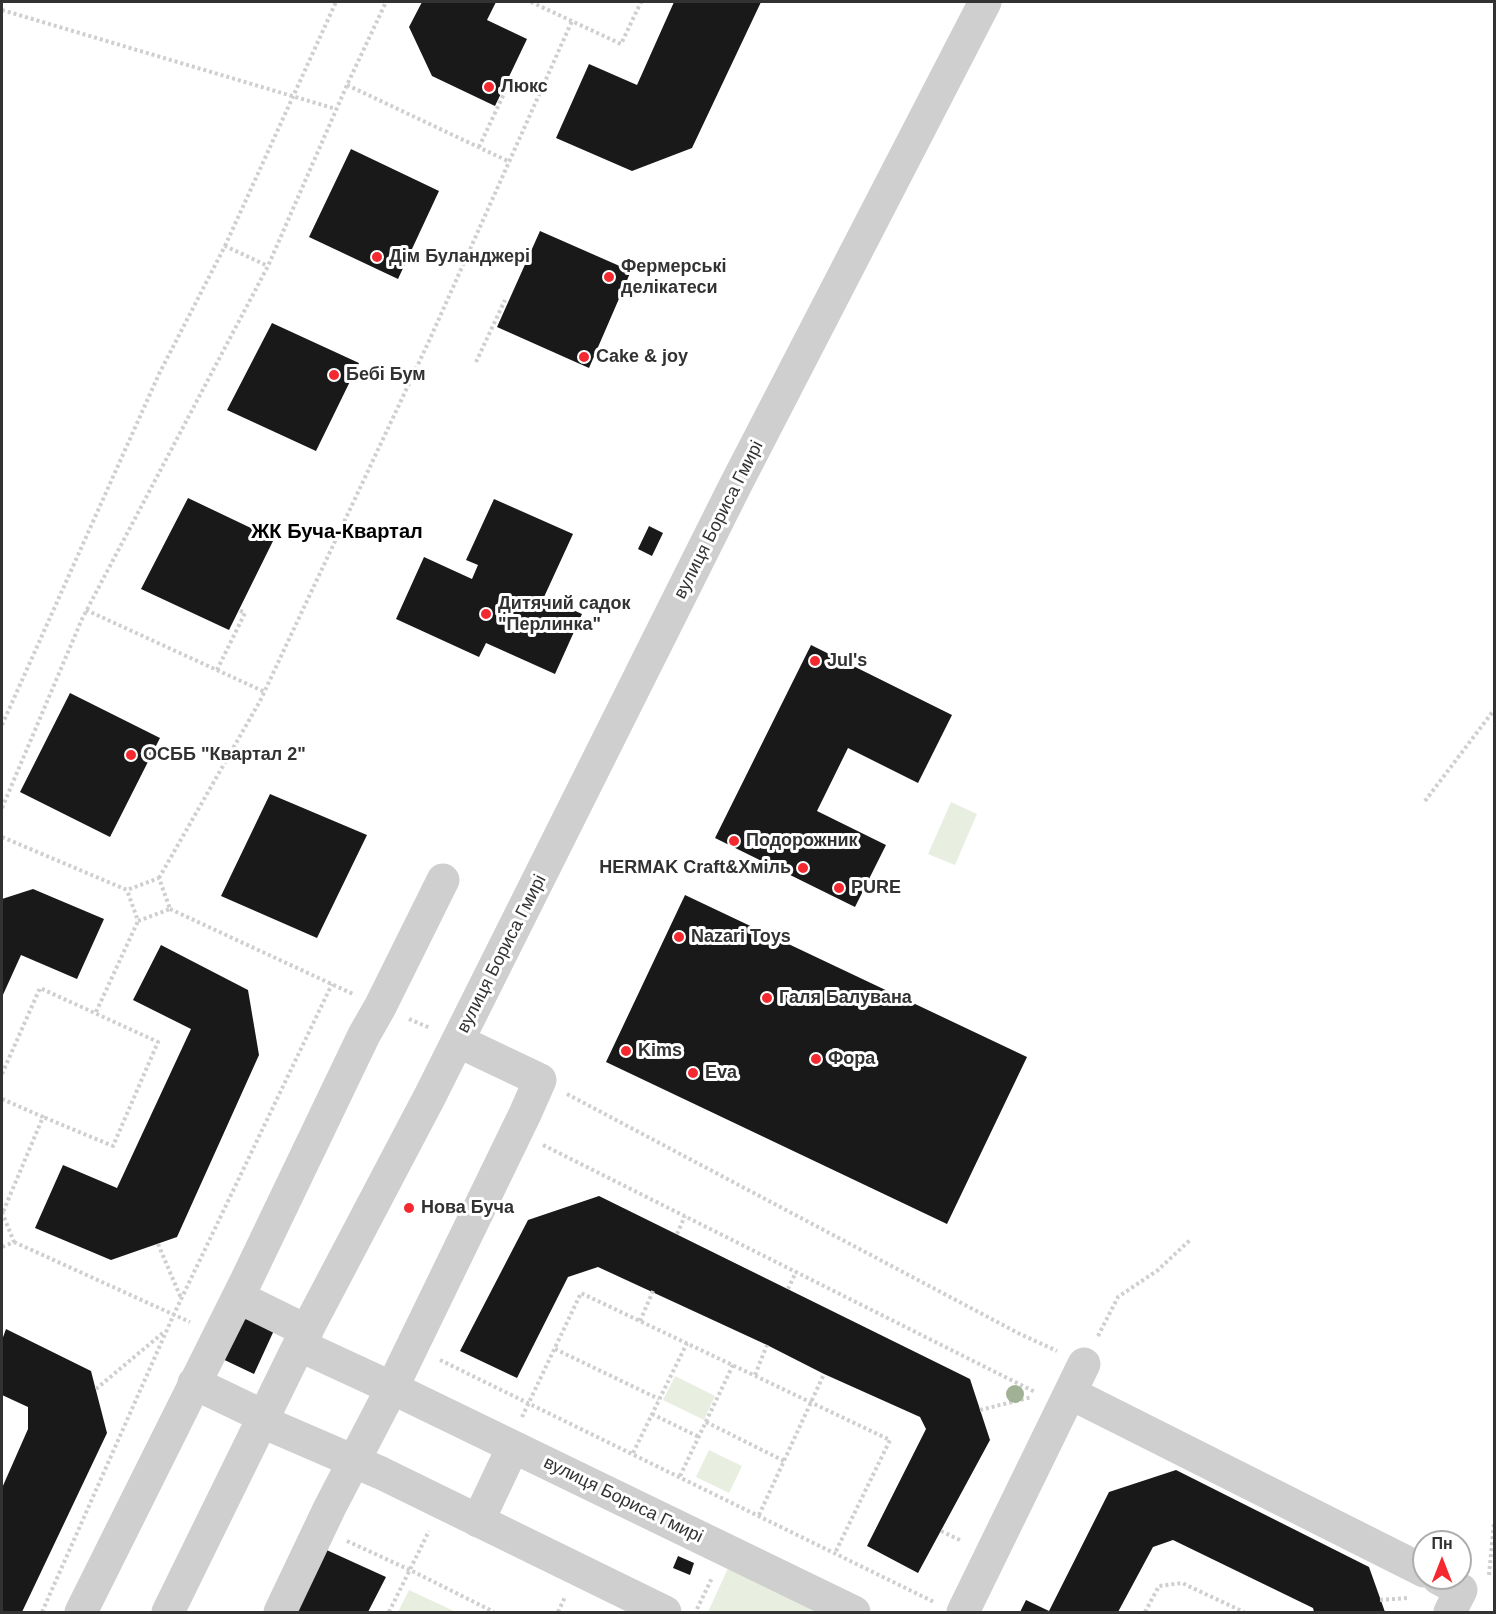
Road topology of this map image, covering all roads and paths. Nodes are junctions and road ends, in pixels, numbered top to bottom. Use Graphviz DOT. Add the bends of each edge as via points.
graph roads {
  1 [pos="336,2"];
  2 [pos="386,2"];
  3 [pos="531,2"];
  4 [pos="641,2"];
  5 [pos="985,2"];
  6 [pos="2,10"];
  7 [pos="572,21"];
  8 [pos="509,83"];
  9 [pos="347,85"];
  10 [pos="292,96"];
  11 [pos="336,109"];
  12 [pos="479,147"];
  13 [pos="510,162"];
  14 [pos="225,246"];
  15 [pos="268,266"];
  16 [pos="505,300"];
  17 [pos="476,362"];
  18 [pos="86,610"];
  19 [pos="239,610"];
  20 [pos="218,670"];
  21 [pos="265,692"];
  22 [pos="1494,710"];
  23 [pos="2,725"];
  24 [pos="1425,801"];
  25 [pos="2,808"];
  26 [pos="2,837"];
  27 [pos="159,878"];
  28 [pos="443,880"];
  29 [pos="127,890"];
  30 [pos="170,909"];
  31 [pos="138,921"];
  32 [pos="332,984"];
  33 [pos="380,1007"];
  34 [pos="96,1012"];
  35 [pos="458,1041"];
  36 [pos="2,1074"];
  37 [pos="540,1080"];
  38 [pos="2,1099"];
  39 [pos="43,1117"];
  40 [pos="543,1145"];
  41 [pos="2,1212"];
  42 [pos="686,1216"];
  43 [pos="676,1234"];
  44 [pos="1190,1240"];
  45 [pos="14,1242"];
  46 [pos="158,1244"];
  47 [pos="2,1247"];
  48 [pos="796,1272"];
  49 [pos="788,1289"];
  50 [pos="653,1291"];
  51 [pos="238,1297"];
  52 [pos="181,1299"];
  53 [pos="174,1314"];
  54 [pos="640,1321"];
  55 [pos="166,1330"];
  56 [pos="218,1334"];
  57 [pos="303,1338"];
  58 [pos="687,1343"];
  59 [pos="767,1345"];
  60 [pos="412,1347"];
  61 [pos="555,1349"];
  62 [pos="1084,1364"];
  63 [pos="733,1365"];
  64 [pos="824,1374"];
  65 [pos="755,1375"];
  66 [pos="194,1383"];
  67 [pos="392,1388"];
  68 [pos="96,1389"];
  69 [pos="1055,1394"];
  70 [pos="660,1399"];
  71 [pos="811,1402"];
  72 [pos="528,1404"];
  73 [pos="652,1414"];
  74 [pos="264,1419"];
  75 [pos="706,1422"];
  76 [pos="699,1437"];
  77 [pos="511,1446"];
  78 [pos="633,1453"];
  79 [pos="353,1461"];
  80 [pos="784,1461"];
  81 [pos="680,1476"];
  82 [pos="442,1503"];
  83 [pos="759,1515"];
  84 [pos="478,1521"];
  85 [pos="1494,1522"];
  86 [pos="320,1529"];
  87 [pos="941,1531"];
  88 [pos="965,1543"];
  89 [pos="725,1550"];
  90 [pos="836,1553"];
  91 [pos="1412,1565"];
  92 [pos="410,1570"];
  93 [pos="1488,1578"];
  94 [pos="1461,1590"];
  95 [pos="953,1609"];
  96 [pos="42,1612"];
  97 [pos="81,1612"];
  98 [pos="168,1612"];
  99 [pos="280,1612"];
  100 [pos="389,1612"];
  101 [pos="494,1612"];
  102 [pos="665,1612"];
  103 [pos="696,1612"];
  104 [pos="854,1612"];
  105 [pos="1145,1612"];
  106 [pos="1244,1612"];
  107 [pos="1449,1612"];
  1 -- 10 [label="path"];
  2 -- 9 [label="path"];
  3 -- 7 [label="path"];
  4 -- 7 [label="path" via="621,44"];
  5 -- 35 [label="street, вулиця Бориса Гмирі" via="735,486"];
  6 -- 10 [label="path"];
  7 -- 13 [label="path"];
  8 -- 12 [label="path"];
  9 -- 11 [label="path"];
  9 -- 12 [label="path"];
  10 -- 11 [label="path"];
  10 -- 14 [label="path"];
  11 -- 15 [label="path"];
  12 -- 13 [label="path"];
  13 -- 21 [label="path"];
  14 -- 15 [label="path"];
  14 -- 23 [label="path" via="159,374"];
  15 -- 18 [label="path"];
  16 -- 17 [label="path"];
  18 -- 20 [label="path"];
  18 -- 25 [label="path"];
  19 -- 20 [label="path" via="245,613"];
  20 -- 21 [label="path"];
  21 -- 27 [label="path"];
  22 -- 24 [label="path"];
  26 -- 29 [label="path"];
  27 -- 29 [label="path"];
  27 -- 30 [label="path"];
  28 -- 33 [label="street"];
  29 -- 31 [label="path"];
  30 -- 31 [label="path"];
  30 -- 32 [label="path"];
  31 -- 34 [label="path"];
  32 -- 33 [label="path"];
  32 -- 52 [label="path"];
  33 -- 35 [label="path"];
  33 -- 51 [label="street"];
  34 -- 36 [label="path" via="40,988"];
  34 -- 39 [label="path" via="158,1042 113,1146"];
  35 -- 37 [label="street, вулиця Бориса Гмирі"];
  35 -- 57 [label="street, вулиця Бориса Гмирі"];
  37 -- 60 [label="street"];
  37 -- 62 [label="path" via="1018,1333"];
  38 -- 39 [label="path"];
  39 -- 41 [label="path"];
  40 -- 42 [label="path"];
  41 -- 45 [label="path"];
  42 -- 43 [label="path"];
  42 -- 48 [label="path"];
  44 -- 62 [label="path" via="1158,1270 1118,1297"];
  45 -- 47 [label="path"];
  45 -- 53 [label="path"];
  46 -- 52 [label="path"];
  48 -- 49 [label="path"];
  48 -- 69 [label="path"];
  50 -- 54 [label="path"];
  51 -- 56 [label="street"];
  51 -- 57 [label="street"];
  52 -- 53 [label="path"];
  53 -- 55 [label="path"];
  53 -- 56 [label="path"];
  54 -- 58 [label="path"];
  54 -- 61 [label="path" via="581,1293"];
  55 -- 68 [label="path"];
  55 -- 96 [label="path"];
  56 -- 66 [label="street"];
  57 -- 67 [label="street, вулиця Бориса Гмирі"];
  57 -- 74 [label="street, вулиця Бориса Гмирі"];
  58 -- 63 [label="path"];
  58 -- 70 [label="path"];
  59 -- 65 [label="path"];
  60 -- 67 [label="street"];
  60 -- 72 [label="path"];
  61 -- 70 [label="path"];
  61 -- 72 [label="path"];
  62 -- 69 [label="street"];
  63 -- 65 [label="path"];
  63 -- 75 [label="path"];
  64 -- 71 [label="path"];
  65 -- 71 [label="path"];
  66 -- 74 [label="street"];
  66 -- 97 [label="street"];
  67 -- 77 [label="street, вулиця Бориса Гмирі"];
  67 -- 79 [label="street"];
  69 -- 91 [label="street"];
  69 -- 95 [label="street"];
  70 -- 73 [label="path"];
  71 -- 80 [label="path"];
  71 -- 90 [label="path" via="890,1440"];
  72 -- 77 [label="path"];
  72 -- 78 [label="path"];
  73 -- 76 [label="path"];
  73 -- 78 [label="path"];
  74 -- 79 [label="street"];
  74 -- 98 [label="street, вулиця Бориса Гмирі"];
  75 -- 76 [label="path"];
  75 -- 80 [label="path"];
  76 -- 81 [label="path"];
  77 -- 84 [label="street"];
  77 -- 89 [label="street, вулиця Бориса Гмирі"];
  78 -- 81 [label="path"];
  79 -- 82 [label="street"];
  79 -- 86 [label="street"];
  80 -- 83 [label="path"];
  81 -- 83 [label="path"];
  82 -- 84 [label="street"];
  82 -- 92 [label="path"];
  83 -- 90 [label="path"];
  84 -- 102 [label="street"];
  85 -- 93 [label="path"];
  86 -- 92 [label="path"];
  86 -- 99 [label="street"];
  87 -- 88 [label="path"];
  89 -- 103 [label="path"];
  89 -- 104 [label="street, вулиця Бориса Гмирі"];
  90 -- 95 [label="path"];
  92 -- 100 [label="path"];
  92 -- 101 [label="path"];
  94 -- 107 [label="street"];
  105 -- 106 [label="path" via="1159,1586 1182,1583"];
}
